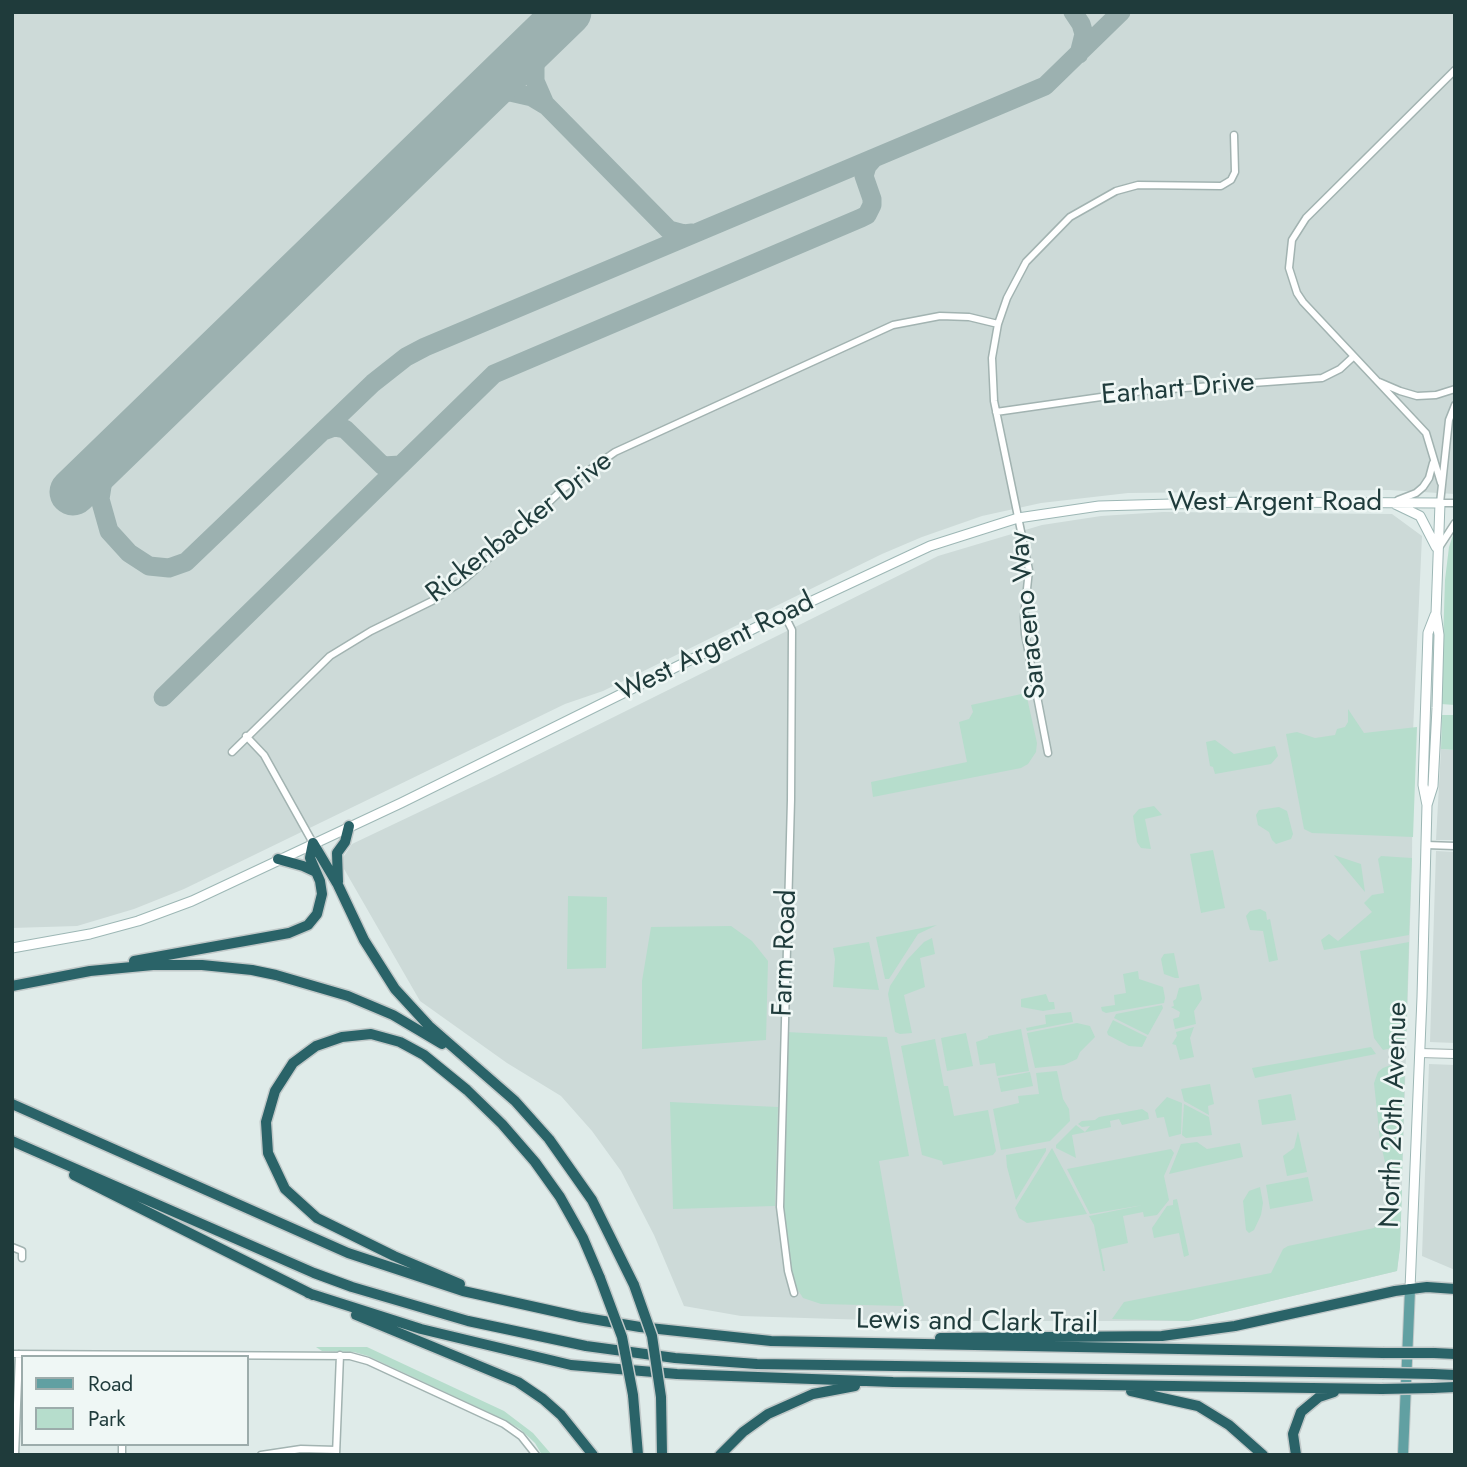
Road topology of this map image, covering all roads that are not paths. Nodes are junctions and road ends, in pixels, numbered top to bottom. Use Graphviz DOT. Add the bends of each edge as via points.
graph roads {
  1 [pos="1455,70"];
  2 [pos="1234,135"];
  3 [pos="999,324"];
  4 [pos="1353,357"];
  5 [pos="1374,379"];
  6 [pos="1455,388"];
  7 [pos="1455,405"];
  8 [pos="996,412"];
  9 [pos="1434,458"];
  10 [pos="1441,483"];
  11 [pos="1390,502"];
  12 [pos="1440,503"];
  13 [pos="1455,503"];
  14 [pos="1018,517"];
  15 [pos="1455,523"];
  16 [pos="1437,550"];
  17 [pos="784,614"];
  18 [pos="246,737"];
  19 [pos="232,752"];
  20 [pos="1048,753"];
  21 [pos="349,825"];
  22 [pos="313,843"];
  23 [pos="1426,845"];
  24 [pos="1455,846"];
  25 [pos="278,859"];
  26 [pos="316,872"];
  27 [pos="338,885"];
  28 [pos="12,947"];
  29 [pos="90,971"];
  30 [pos="12,986"];
  31 [pos="1420,1053"];
  32 [pos="1455,1054"];
  33 [pos="479,1069"];
  34 [pos="12,1104"];
  35 [pos="12,1142"];
  36 [pos="12,1247"];
  37 [pos="22,1258"];
  38 [pos="1410,1289"];
  39 [pos="1455,1289"];
  40 [pos="308,1293"];
  41 [pos="794,1293"];
  42 [pos="501,1301"];
  43 [pos="844,1344"];
  44 [pos="15,1354"];
  45 [pos="1455,1354"];
  46 [pos="126,1355"];
  47 [pos="340,1355"];
  48 [pos="1455,1375"];
  49 [pos="893,1382"];
  50 [pos="1072,1385"];
  51 [pos="1455,1387"];
  52 [pos="1382,1389"];
  53 [pos="336,1452"];
  54 [pos="15,1455"];
  55 [pos="261,1455"];
  56 [pos="536,1455"];
  57 [pos="593,1455"];
  58 [pos="638,1455"];
  59 [pos="662,1455"];
  60 [pos="720,1455"];
  61 [pos="1262,1455"];
  62 [pos="1296,1455"];
  63 [pos="1404,1455"];
  1 -- 4 [label="street" via="1306,218 1292,240 1289,268 1297,293"];
  2 -- 3 [label="street, Saraceno Way" via="1235,173 1221,186 1138,185 1116,191 1070,217 1026,262"];
  3 -- 8 [label="street, Saraceno Way" via="992,358"];
  3 -- 18 [label="street, Rickenbacker Drive" via="947,316 893,325 615,452 564,488 461,582 330,656"];
  4 -- 5 [label="street"];
  4 -- 8 [label="street, Earhart Drive" via="1322,378 1155,390"];
  5 -- 6 [label="street" via="1417,396 1436,396"];
  5 -- 9 [label="street" via="1421,426"];
  7 -- 10 [label="street"];
  8 -- 14 [label="street, Saraceno Way"];
  9 -- 10 [label="street"];
  9 -- 11 [label="street" via="1423,487"];
  10 -- 12 [label="street"];
  11 -- 12 [label="main road, West Argent Road"];
  11 -- 14 [label="main road, West Argent Road" via="1128,504"];
  11 -- 16 [label="main road" via="1420,516"];
  12 -- 13 [label="street, West Argent Road"];
  12 -- 16 [label="main road, North 20th Avenue"];
  14 -- 17 [label="main road, West Argent Road" via="930,545"];
  14 -- 20 [label="street, Saraceno Way" via="1029,570 1025,634"];
  15 -- 16 [label="street"];
  16 -- 23 [label="main road, North 20th Avenue" via="1439,635"];
  17 -- 21 [label="main road, West Argent Road"];
  17 -- 41 [label="street, Farm Road" via="792,630 791,800 780,1207"];
  18 -- 19 [label="street, Rickenbacker Drive"];
  18 -- 22 [label="street" via="268,762"];
  21 -- 22 [label="main road, West Argent Road"];
  21 -- 27 [label="highway" via="337,853"];
  22 -- 25 [label="main road, West Argent Road"];
  22 -- 26 [label="highway" via="310,858"];
  22 -- 27 [label="highway"];
  23 -- 24 [label="street"];
  23 -- 31 [label="main road, North 20th Avenue"];
  25 -- 26 [label="highway"];
  25 -- 28 [label="main road, West Argent Road" via="157,915 80,936"];
  26 -- 29 [label="highway" via="322,887 320,907 302,928"];
  27 -- 33 [label="highway" via="364,940 395,989"];
  29 -- 30 [label="highway"];
  29 -- 33 [label="highway" via="177,965 276,975 393,1015"];
  31 -- 32 [label="street"];
  31 -- 38 [label="main road, North 20th Avenue"];
  33 -- 59 [label="highway, bridge" via="565,1159 605,1224 634,1285 652,1336 661,1397"];
  34 -- 42 [label="highway" via="348,1253"];
  35 -- 40 [label="highway"];
  35 -- 48 [label="highway, bridge" via="352,1287 468,1321 586,1346 757,1364"];
  36 -- 37 [label="street" via="22,1251"];
  38 -- 39 [label="highway"];
  38 -- 43 [label="highway" via="1235,1326 1162,1336 854,1339"];
  38 -- 63 [label="main road, North 20th Avenue"];
  40 -- 49 [label="highway" via="421,1329 572,1365"];
  40 -- 57 [label="highway" via="519,1382 552,1406"];
  42 -- 43 [label="highway, Lewis and Clark Trail" via="630,1325"];
  42 -- 58 [label="highway, bridge" via="317,1218 285,1189 268,1153 266,1122 275,1091 293,1063 316,1046 342,1037 371,1034 400,1042 424,1055 502,1124 560,1197 600,1278 622,1337 634,1395"];
  43 -- 45 [label="highway, Lewis and Clark Trail, bridge"];
  44 -- 46 [label="street"];
  44 -- 54 [label="street"];
  46 -- 47 [label="street"];
  47 -- 53 [label="street"];
  47 -- 56 [label="street" via="368,1361 508,1426"];
  49 -- 50 [label="highway"];
  49 -- 60 [label="highway" via="813,1394 789,1404 755,1422"];
  50 -- 52 [label="highway"];
  50 -- 61 [label="highway" via="1124,1390 1198,1406 1229,1425"];
  51 -- 52 [label="highway, bridge"];
  52 -- 62 [label="highway" via="1334,1392 1312,1401 1294,1426"];
  53 -- 55 [label="street"];
}
